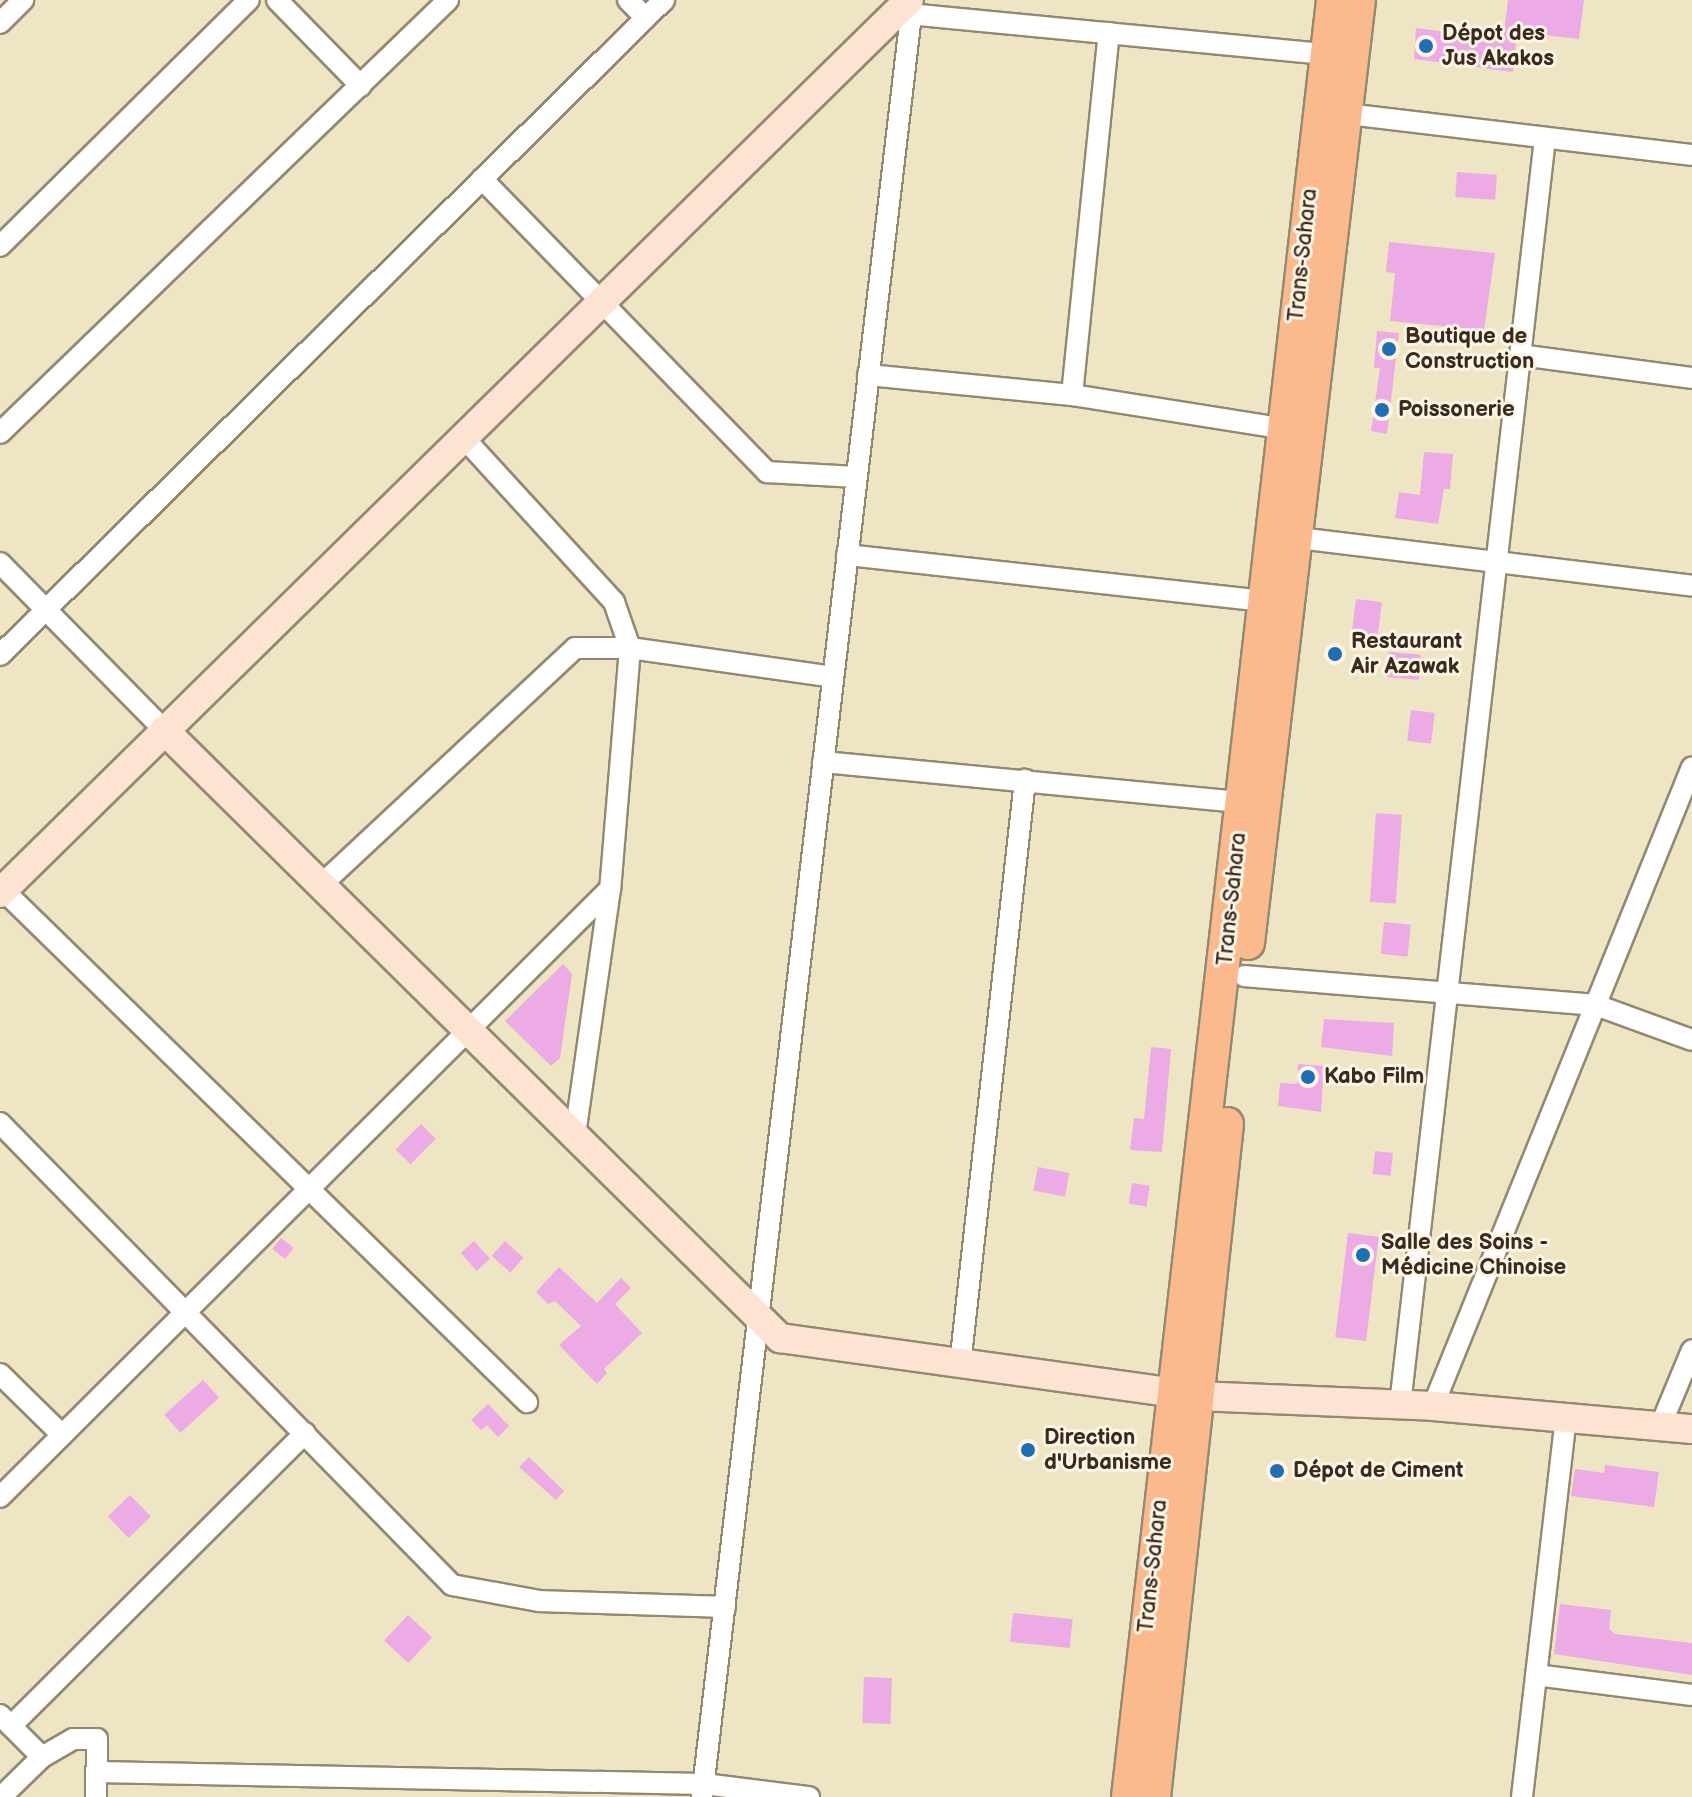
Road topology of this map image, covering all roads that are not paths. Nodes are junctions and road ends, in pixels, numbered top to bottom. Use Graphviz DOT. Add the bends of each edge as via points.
graph roads {
  1 [pos="23,0"];
  2 [pos="249,0"];
  3 [pos="277,0"];
  4 [pos="448,0"];
  5 [pos="628,0"];
  6 [pos="664,0"];
  7 [pos="1333,0"];
  8 [pos="1359,0"];
  9 [pos="905,9"];
  10 [pos="646,18"];
  11 [pos="0,23"];
  12 [pos="1109,33"];
  13 [pos="1339,55"];
  14 [pos="361,86"];
  15 [pos="1348,114"];
  16 [pos="1545,138"];
  17 [pos="1692,155"];
  18 [pos="482,179"];
  19 [pos="0,246"];
  20 [pos="601,302"];
  21 [pos="1520,355"];
  22 [pos="868,375"];
  23 [pos="1692,378"];
  24 [pos="1072,395"];
  25 [pos="1297,430"];
  26 [pos="0,433"];
  27 [pos="463,437"];
  28 [pos="856,477"];
  29 [pos="1298,538"];
  30 [pos="847,555"];
  31 [pos="0,563"];
  32 [pos="1495,564"];
  33 [pos="1692,586"];
  34 [pos="1265,601"];
  35 [pos="45,610"];
  36 [pos="630,648"];
  37 [pos="0,655"];
  38 [pos="833,677"];
  39 [pos="164,730"];
  40 [pos="823,762"];
  41 [pos="1692,767"];
  42 [pos="1025,780"];
  43 [pos="1242,802"];
  44 [pos="321,885"];
  45 [pos="610,889"];
  46 [pos="2,892"];
  47 [pos="1244,976"];
  48 [pos="1447,993"];
  49 [pos="1596,1005"];
  50 [pos="469,1031"];
  51 [pos="1692,1040"];
  52 [pos="0,1123"];
  53 [pos="575,1136"];
  54 [pos="312,1187"];
  55 [pos="187,1312"];
  56 [pos="759,1317"];
  57 [pos="1692,1350"];
  58 [pos="960,1365"];
  59 [pos="0,1374"];
  60 [pos="1185,1394"];
  61 [pos="527,1402"];
  62 [pos="1400,1405"];
  63 [pos="1433,1406"];
  64 [pos="1566,1418"];
  65 [pos="1660,1427"];
  66 [pos="1692,1429"];
  67 [pos="305,1433"];
  68 [pos="62,1435"];
  69 [pos="0,1497"];
  70 [pos="725,1607"];
  71 [pos="1536,1675"];
  72 [pos="1692,1695"];
  73 [pos="6,1720"];
  74 [pos="42,1757"];
  75 [pos="97,1772"];
  76 [pos="703,1790"];
  77 [pos="1,1797"];
  78 [pos="96,1797"];
  79 [pos="809,1797"];
  80 [pos="1128,1797"];
  81 [pos="1154,1797"];
  82 [pos="1522,1797"];
  1 -- 11 [label="street"];
  2 -- 19 [label="street"];
  3 -- 14 [label="street"];
  4 -- 14 [label="street"];
  5 -- 10 [label="street"];
  6 -- 10 [label="street"];
  7 -- 13 [label="main road, Trans-Sahara"];
  8 -- 13 [label="main road, Trans-Sahara"];
  9 -- 12 [label="street"];
  9 -- 20 [label="street"];
  9 -- 22 [label="street"];
  10 -- 18 [label="street"];
  12 -- 13 [label="street"];
  12 -- 24 [label="street"];
  13 -- 15 [label="main road, Trans-Sahara"];
  13 -- 25 [label="main road, Trans-Sahara"];
  14 -- 26 [label="street"];
  15 -- 16 [label="street"];
  15 -- 25 [label="main road, Trans-Sahara"];
  16 -- 17 [label="street"];
  16 -- 21 [label="street"];
  18 -- 20 [label="street"];
  18 -- 35 [label="street"];
  20 -- 27 [label="street"];
  20 -- 28 [label="street" via="767,472"];
  21 -- 23 [label="street"];
  21 -- 32 [label="street"];
  22 -- 24 [label="street"];
  22 -- 28 [label="street"];
  24 -- 25 [label="street"];
  25 -- 29 [label="main road, Trans-Sahara"];
  25 -- 34 [label="main road, Trans-Sahara"];
  27 -- 36 [label="street" via="614,602"];
  27 -- 39 [label="street"];
  28 -- 30 [label="street"];
  29 -- 32 [label="street"];
  29 -- 47 [label="main road, Trans-Sahara"];
  30 -- 34 [label="street"];
  30 -- 38 [label="street"];
  31 -- 35 [label="street"];
  32 -- 33 [label="street"];
  32 -- 48 [label="street"];
  34 -- 43 [label="main road, Trans-Sahara"];
  35 -- 37 [label="street"];
  35 -- 39 [label="street"];
  36 -- 38 [label="street"];
  36 -- 44 [label="street" via="575,648"];
  36 -- 45 [label="street"];
  38 -- 40 [label="street"];
  39 -- 44 [label="street"];
  39 -- 46 [label="street"];
  40 -- 42 [label="street"];
  40 -- 56 [label="street"];
  41 -- 49 [label="street"];
  42 -- 43 [label="street"];
  42 -- 58 [label="street"];
  43 -- 60 [label="main road, Trans-Sahara"];
  44 -- 50 [label="street"];
  45 -- 50 [label="street"];
  45 -- 53 [label="street"];
  46 -- 54 [label="street"];
  47 -- 48 [label="street"];
  47 -- 60 [label="main road, Trans-Sahara"];
  48 -- 49 [label="street"];
  48 -- 62 [label="street"];
  49 -- 51 [label="street"];
  49 -- 63 [label="street"];
  50 -- 53 [label="street"];
  50 -- 54 [label="street"];
  52 -- 55 [label="street"];
  53 -- 56 [label="street"];
  54 -- 55 [label="street"];
  54 -- 61 [label="street"];
  55 -- 67 [label="street"];
  55 -- 68 [label="street"];
  56 -- 58 [label="street" via="780,1338"];
  56 -- 70 [label="street"];
  57 -- 65 [label="street"];
  58 -- 60 [label="street"];
  59 -- 68 [label="street"];
  60 -- 62 [label="street"];
  60 -- 80 [label="main road, Trans-Sahara"];
  60 -- 81 [label="main road, Trans-Sahara"];
  62 -- 63 [label="street"];
  63 -- 64 [label="street"];
  64 -- 65 [label="street"];
  64 -- 71 [label="street"];
  65 -- 66 [label="street"];
  67 -- 70 [label="street" via="452,1585 539,1601"];
  67 -- 73 [label="street"];
  68 -- 69 [label="street"];
  70 -- 76 [label="street"];
  71 -- 72 [label="street"];
  71 -- 82 [label="street"];
  73 -- 74 [label="street"];
  74 -- 75 [label="street" via="73,1739 97,1739"];
  74 -- 77 [label="street"];
  75 -- 76 [label="street"];
  75 -- 78 [label="street"];
  76 -- 79 [label="street"];
}
